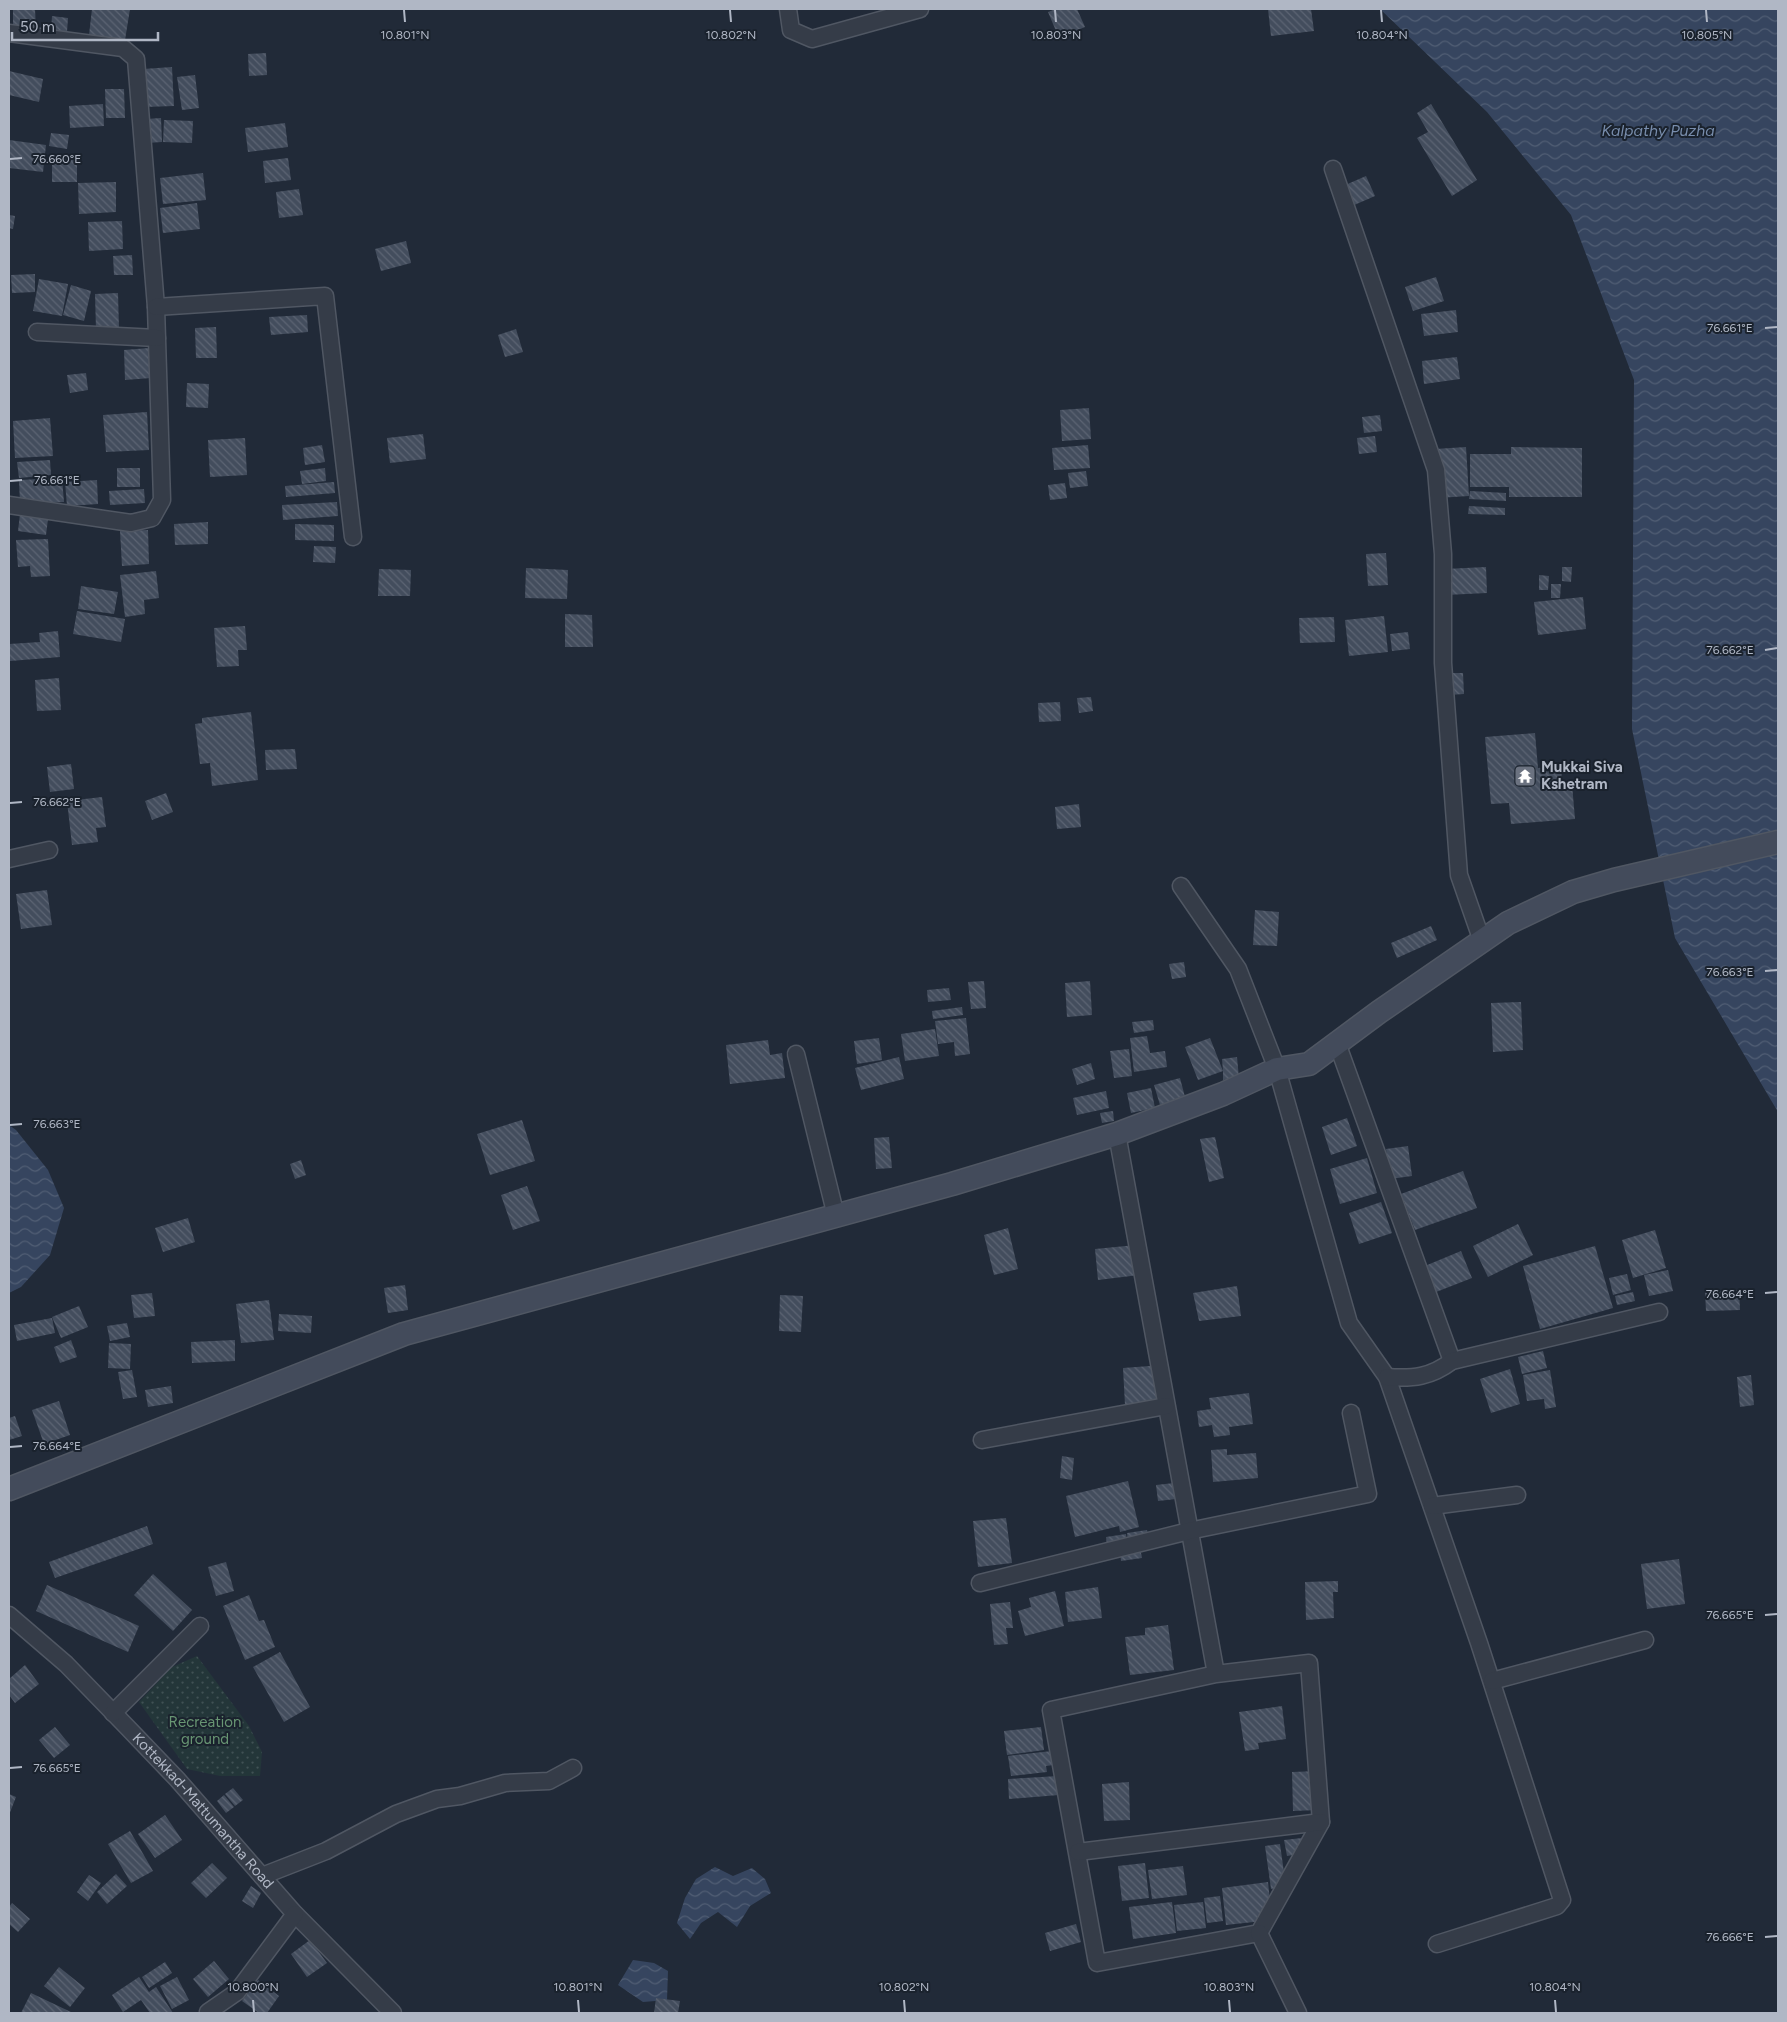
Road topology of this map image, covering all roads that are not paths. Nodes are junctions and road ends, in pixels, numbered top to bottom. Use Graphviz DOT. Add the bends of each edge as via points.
graph roads {
  1 [pos="788,9"];
  2 [pos="920,9"];
  3 [pos="9,33"];
  4 [pos="1332,168"];
  5 [pos="156,308"];
  6 [pos="37,332"];
  7 [pos="157,338"];
  8 [pos="9,505"];
  9 [pos="353,537"];
  10 [pos="1778,842"];
  11 [pos="50,850"];
  12 [pos="9,858"];
  13 [pos="1181,886"];
  14 [pos="1482,941"];
  15 [pos="1337,1043"];
  16 [pos="796,1054"];
  17 [pos="1277,1069"];
  18 [pos="1116,1134"];
  19 [pos="836,1216"];
  20 [pos="1659,1312"];
  21 [pos="1452,1361"];
  22 [pos="1388,1377"];
  23 [pos="1166,1406"];
  24 [pos="1351,1413"];
  25 [pos="982,1440"];
  26 [pos="9,1489"];
  27 [pos="1517,1495"];
  28 [pos="1432,1506"];
  29 [pos="1189,1531"];
  30 [pos="980,1583"];
  31 [pos="10,1618"];
  32 [pos="200,1626"];
  33 [pos="1645,1640"];
  34 [pos="1216,1674"];
  35 [pos="1492,1681"];
  36 [pos="113,1713"];
  37 [pos="573,1768"];
  38 [pos="1321,1822"];
  39 [pos="1078,1852"];
  40 [pos="262,1876"];
  41 [pos="295,1914"];
  42 [pos="1259,1933"];
  43 [pos="1437,1944"];
  44 [pos="208,2012"];
  45 [pos="389,2012"];
  46 [pos="1298,2013"];
  1 -- 2 [label="street" via="790,30 812,39"];
  3 -- 5 [label="street" via="123,48 136,59"];
  4 -- 14 [label="street" via="1436,470 1443,554 1443,663 1460,875"];
  5 -- 7 [label="street"];
  5 -- 9 [label="street" via="325,296"];
  6 -- 7 [label="street"];
  7 -- 8 [label="street" via="162,500 152,518 131,523"];
  10 -- 14 [label="main road" via="1573,892 1508,923"];
  11 -- 12 [label="street"];
  13 -- 17 [label="street" via="1238,969"];
  14 -- 15 [label="main road"];
  15 -- 17 [label="main road" via="1309,1064"];
  15 -- 21 [label="street"];
  16 -- 19 [label="street"];
  17 -- 18 [label="main road" via="1223,1094"];
  17 -- 22 [label="street" via="1349,1323"];
  18 -- 19 [label="main road"];
  18 -- 23 [label="street"];
  19 -- 26 [label="main road" via="404,1334"];
  20 -- 21 [label="street"];
  21 -- 22 [label="street" via="1439,1371 1411,1378"];
  22 -- 28 [label="street"];
  23 -- 25 [label="street"];
  23 -- 29 [label="street"];
  24 -- 29 [label="street" via="1368,1494"];
  27 -- 28 [label="street"];
  28 -- 35 [label="street"];
  29 -- 30 [label="street"];
  29 -- 34 [label="street"];
  31 -- 36 [label="street, Kottekkad-Mattumantha Road" via="66,1664"];
  32 -- 36 [label="street"];
  33 -- 35 [label="street"];
  34 -- 38 [label="street" via="1309,1663"];
  34 -- 39 [label="street" via="1051,1710"];
  35 -- 43 [label="street" via="1562,1902 1558,1906"];
  36 -- 40 [label="street, Kottekkad-Mattumantha Road" via="177,1779"];
  37 -- 40 [label="street" via="550,1780 505,1783 437,1799 396,1814 326,1851"];
  38 -- 39 [label="street"];
  38 -- 42 [label="street"];
  39 -- 42 [label="street" via="1097,1963"];
  40 -- 41 [label="street, Kottekkad-Mattumantha Road"];
  41 -- 44 [label="street" via="237,1992"];
  41 -- 45 [label="street, Kottekkad-Mattumantha Road"];
  42 -- 46 [label="street"];
}
